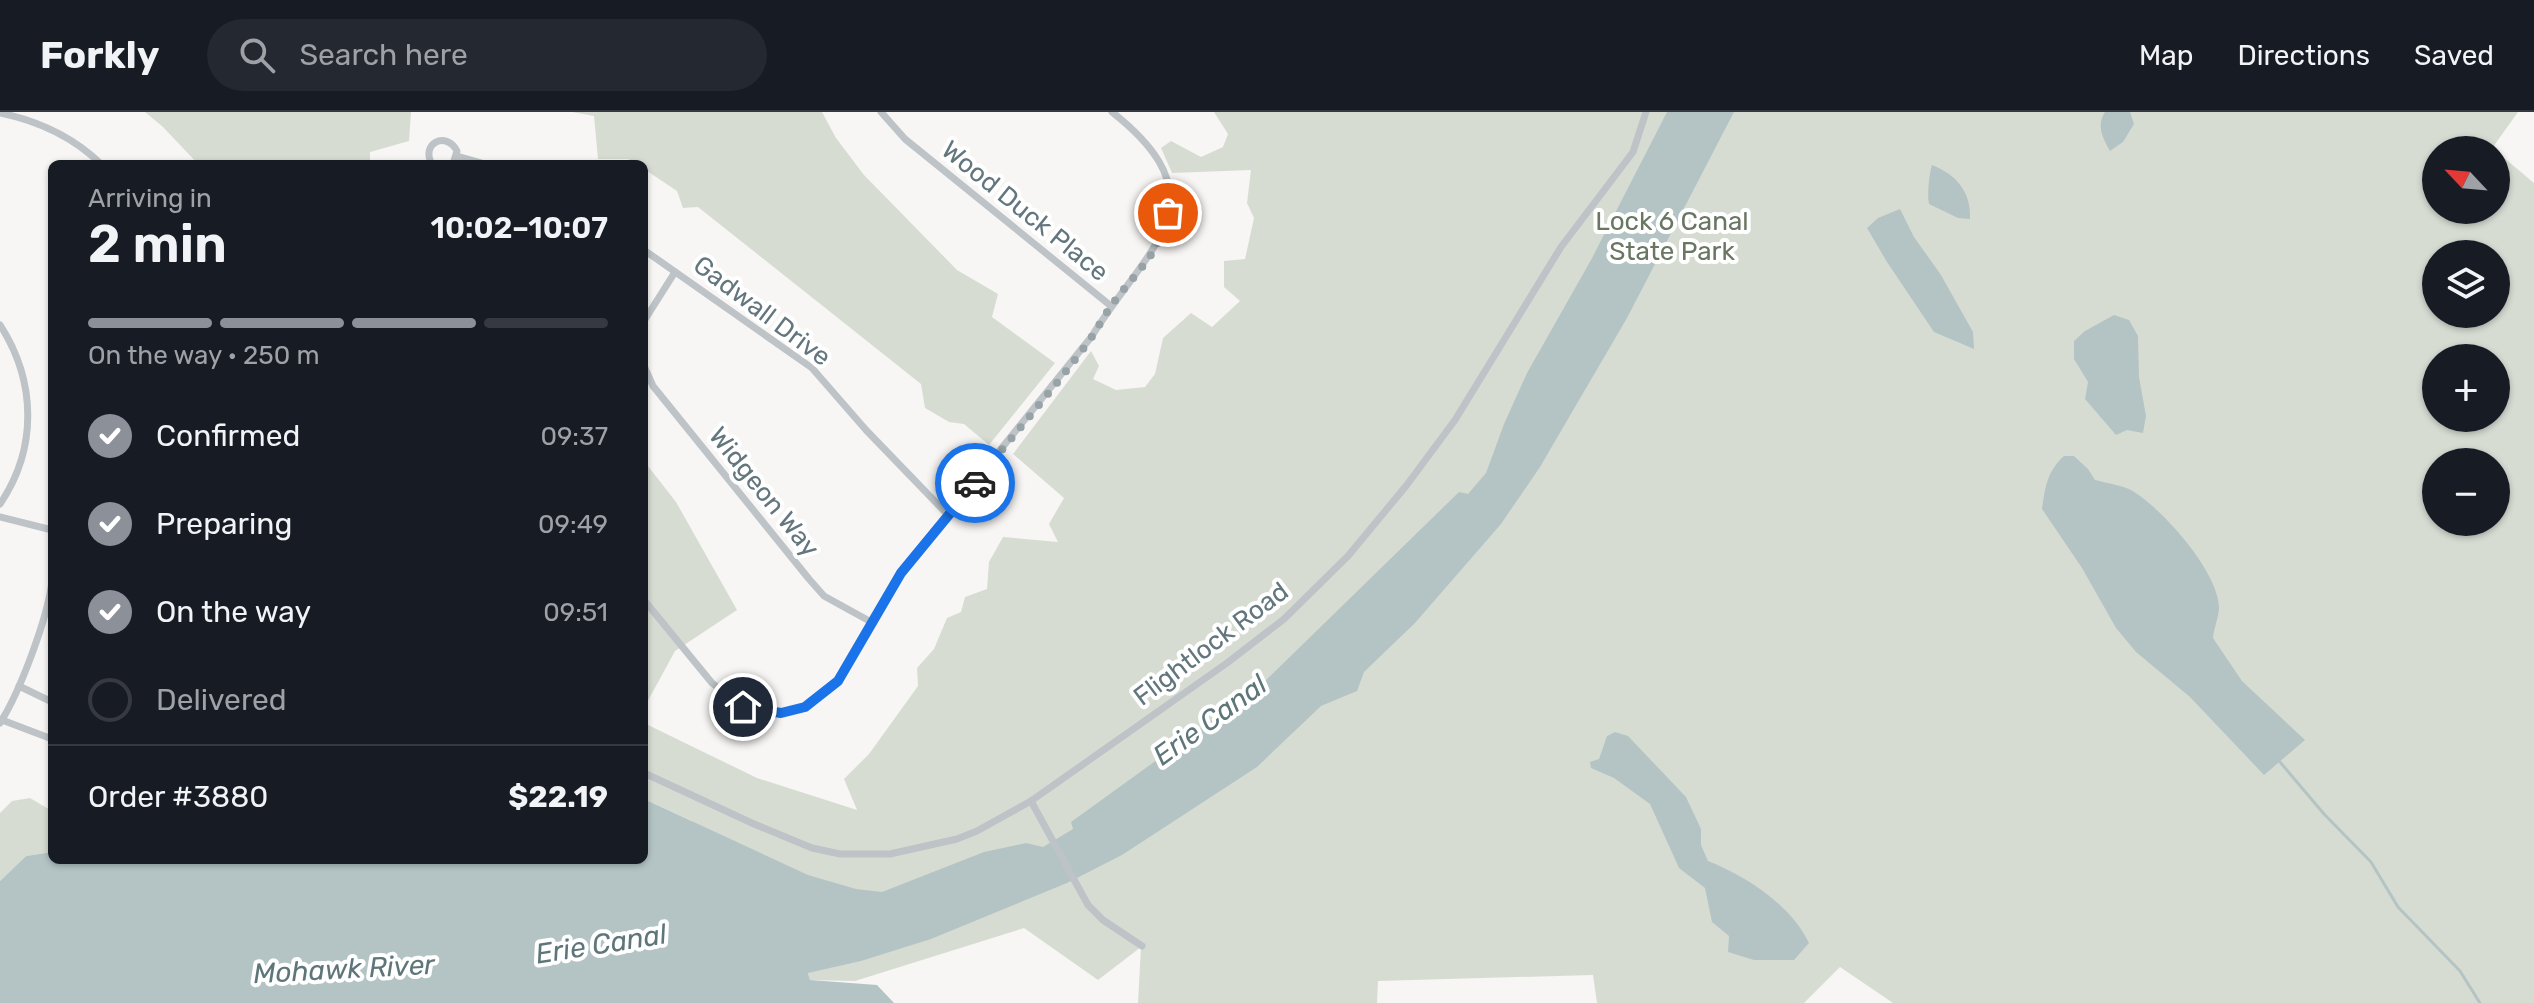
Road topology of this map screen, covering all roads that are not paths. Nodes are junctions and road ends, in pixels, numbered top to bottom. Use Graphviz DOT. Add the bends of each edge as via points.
graph roads {
  1 [pos="881,112"];
  2 [pos="1112,112"];
  3 [pos="1646,112"];
  4 [pos="0,113"];
  5 [pos="96,160"];
  6 [pos="429,160"];
  7 [pos="455,160"];
  8 [pos="648,253"];
  9 [pos="675,272"];
  10 [pos="1111,306"];
  11 [pos="648,315"];
  12 [pos="0,325"];
  13 [pos="648,375"];
  14 [pos="0,504"];
  15 [pos="949,516"];
  16 [pos="0,517"];
  17 [pos="48,529"];
  18 [pos="48,603"];
  19 [pos="648,605"];
  20 [pos="873,623"];
  21 [pos="19,686"];
  22 [pos="48,700"];
  23 [pos="1,722"];
  24 [pos="48,738"];
  25 [pos="648,775"];
  26 [pos="1031,801"];
  27 [pos="1142,946"];
  1 -- 10 [label="street, Wood Duck Place" via="905,139"];
  2 -- 10 [label="street" via="1158,157 1169,192 1166,226 1158,244"];
  3 -- 26 [label="street, Flightlock Road" via="1633,152 1561,247 1455,420 1348,556 1284,619"];
  4 -- 5 [label="street" via="48,126"];
  6 -- 7 [label="street" via="429,148 440,140 453,143"];
  8 -- 9 [label="street, Gadwall Drive"];
  9 -- 11 [label="street"];
  9 -- 15 [label="street, Gadwall Drive" via="812,368"];
  10 -- 15 [label="street"];
  12 -- 14 [label="street" via="18,361 28,413 24,456"];
  13 -- 20 [label="street, Widgeon Way" via="824,596"];
  15 -- 20 [label="street" via="901,573"];
  16 -- 17 [label="street"];
  18 -- 21 [label="street"];
  19 -- 20 [label="street" via="712,683 743,707 781,713 805,707 838,681"];
  21 -- 22 [label="street"];
  21 -- 23 [label="street"];
  23 -- 24 [label="street"];
  25 -- 26 [label="street, Flightlock Road" via="812,848 840,854 890,854 957,839"];
  26 -- 27 [label="street" via="1088,905"];
}
